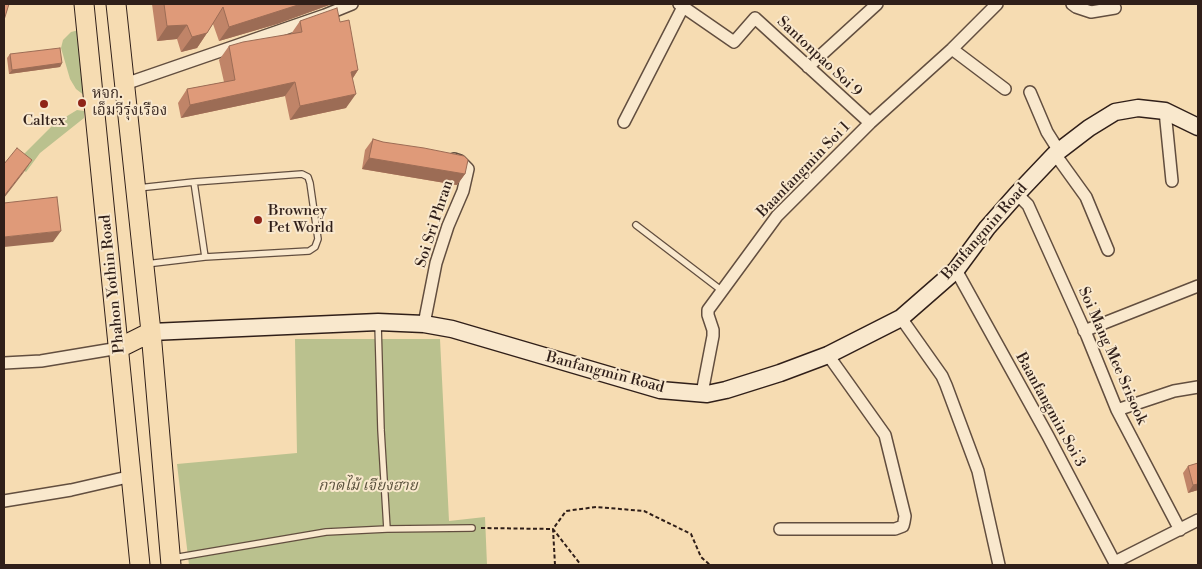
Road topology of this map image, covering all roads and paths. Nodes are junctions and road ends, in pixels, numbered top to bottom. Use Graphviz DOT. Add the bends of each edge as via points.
graph roads {
  1 [pos="84,4"];
  2 [pos="116,4"];
  3 [pos="352,4"];
  4 [pos="877,4"];
  5 [pos="997,4"];
  6 [pos="1072,4"];
  7 [pos="681,6"];
  8 [pos="1114,8"];
  9 [pos="952,49"];
  10 [pos="808,67"];
  11 [pos="125,84"];
  12 [pos="1005,89"];
  13 [pos="1030,92"];
  14 [pos="1165,112"];
  15 [pos="624,122"];
  16 [pos="870,124"];
  17 [pos="1198,127"];
  18 [pos="1057,153"];
  19 [pos="439,155"];
  20 [pos="1172,181"];
  21 [pos="194,182"];
  22 [pos="136,188"];
  23 [pos="1017,194"];
  24 [pos="636,225"];
  25 [pos="1108,250"];
  26 [pos="205,257"];
  27 [pos="144,265"];
  28 [pos="956,270"];
  29 [pos="1198,286"];
  30 [pos="722,290"];
  31 [pos="901,318"];
  32 [pos="378,322"];
  33 [pos="424,324"];
  34 [pos="1084,331"];
  35 [pos="151,332"];
  36 [pos="119,348"];
  37 [pos="828,355"];
  38 [pos="4,363"];
  39 [pos="1198,387"];
  40 [pos="702,394"];
  41 [pos="1117,410"];
  42 [pos="132,476"];
  43 [pos="4,501"];
  44 [pos="1198,520"];
  45 [pos="472,528"];
  46 [pos="386,529"];
  47 [pos="553,529"];
  48 [pos="780,529"];
  49 [pos="1180,530"];
  50 [pos="171,562"];
  51 [pos="1115,564"];
  52 [pos="140,565"];
  53 [pos="555,565"];
  54 [pos="581,565"];
  55 [pos="710,565"];
  56 [pos="999,565"];
  1 -- 36 [label="main road, Phahon Yothin Road"];
  2 -- 11 [label="main road"];
  3 -- 11 [label="street"];
  4 -- 10 [label="street"];
  5 -- 9 [label="street, Baanfangmin Soi 1"];
  6 -- 8 [label="street" via="1091,12"];
  7 -- 10 [label="street, Santonpao Soi 9" via="734,42 755,18"];
  7 -- 15 [label="street"];
  9 -- 12 [label="street"];
  9 -- 16 [label="street, Baanfangmin Soi 1"];
  10 -- 16 [label="street, Santonpao Soi 9"];
  11 -- 22 [label="main road"];
  13 -- 18 [label="street"];
  14 -- 17 [label="street, Banfangmin Road"];
  14 -- 18 [label="street, Banfangmin Road" via="1138,108 1115,112 1088,128"];
  14 -- 20 [label="street"];
  16 -- 30 [label="street, Baanfangmin Soi 1" via="787,205"];
  18 -- 23 [label="street, Banfangmin Road"];
  18 -- 25 [label="street" via="1086,197"];
  19 -- 33 [label="street, Soi Sri Phran" via="460,161 468,169 436,263"];
  21 -- 22 [label="lane"];
  21 -- 26 [label="lane"];
  21 -- 26 [label="lane" via="302,174 310,183 318,239 315,247"];
  22 -- 27 [label="main road"];
  23 -- 28 [label="street, Banfangmin Road"];
  23 -- 34 [label="street, Soi Mang Mee Srisook" via="1028,205"];
  24 -- 30 [label="lane"];
  26 -- 27 [label="lane"];
  27 -- 35 [label="main road"];
  28 -- 31 [label="street, Banfangmin Road"];
  28 -- 51 [label="street, Baanfangmin Soi 3"];
  29 -- 34 [label="street"];
  30 -- 40 [label="street, Baanfangmin Soi 1" via="708,310 713,336"];
  31 -- 37 [label="street, Banfangmin Road"];
  31 -- 56 [label="street" via="946,385 978,471"];
  32 -- 33 [label="street, Banfangmin Road"];
  32 -- 35 [label="street, Banfangmin Road"];
  32 -- 46 [label="lane"];
  33 -- 40 [label="street, Banfangmin Road" via="452,329 660,390"];
  34 -- 41 [label="street, Soi Mang Mee Srisook"];
  35 -- 36 [label="main road"];
  35 -- 50 [label="main road"];
  36 -- 38 [label="street" via="41,361"];
  36 -- 42 [label="main road, Phahon Yothin Road"];
  37 -- 40 [label="street, Banfangmin Road" via="735,388"];
  37 -- 48 [label="street" via="885,435 905,516 903,526 895,529"];
  39 -- 41 [label="street" via="1174,391"];
  41 -- 49 [label="street, Soi Mang Mee Srisook"];
  42 -- 43 [label="street"];
  42 -- 52 [label="main road, Phahon Yothin Road"];
  44 -- 49 [label="street"];
  45 -- 46 [label="lane"];
  45 -- 47 [label="path"];
  46 -- 50 [label="lane" via="326,532"];
  47 -- 53 [label="path"];
  47 -- 54 [label="path"];
  47 -- 55 [label="path" via="566,511 596,507 644,512 691,534 701,557"];
  49 -- 51 [label="street"];
}
